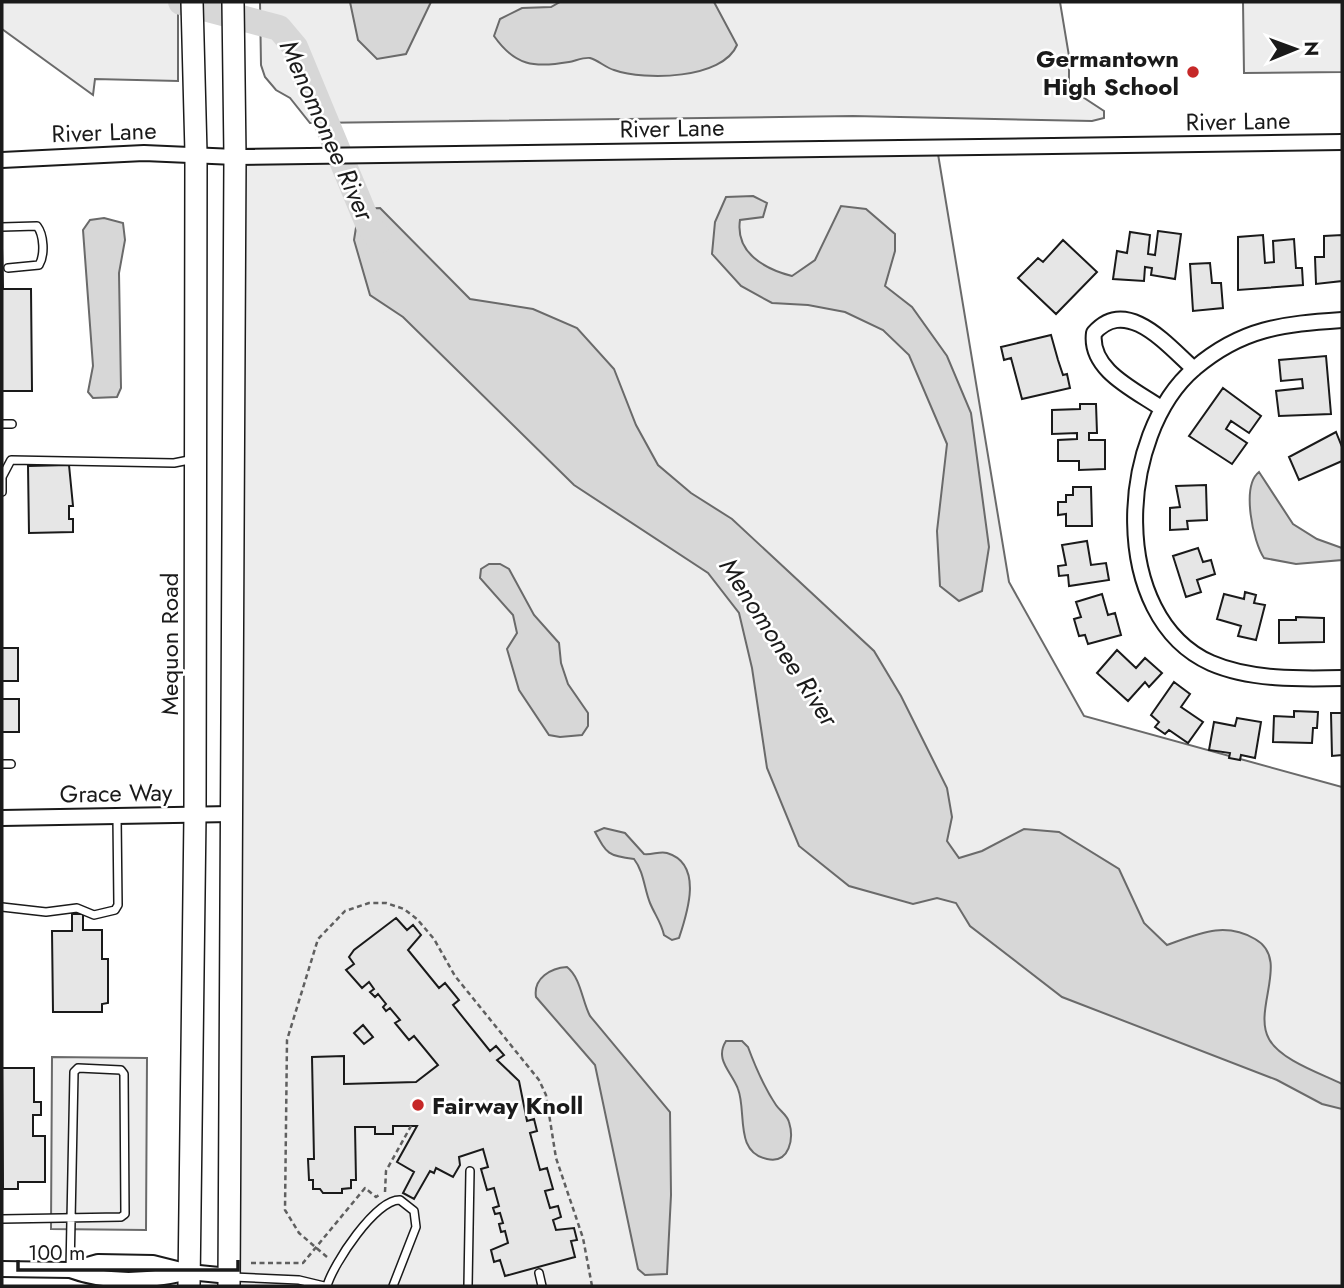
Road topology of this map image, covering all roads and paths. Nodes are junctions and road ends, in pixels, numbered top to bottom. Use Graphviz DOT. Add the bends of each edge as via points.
graph roads {
  1 [pos="233,2"];
  2 [pos="192,11"];
  3 [pos="1342,142"];
  4 [pos="195,153"];
  5 [pos="236,157"];
  6 [pos="2,160"];
  7 [pos="2,227"];
  8 [pos="8,268"];
  9 [pos="1342,320"];
  10 [pos="1194,369"];
  11 [pos="1161,408"];
  12 [pos="2,424"];
  13 [pos="12,424"];
  14 [pos="232,458"];
  15 [pos="195,459"];
  16 [pos="2,492"];
  17 [pos="1342,678"];
  18 [pos="2,764"];
  19 [pos="11,764"];
  20 [pos="231,814"];
  21 [pos="195,815"];
  22 [pos="117,816"];
  23 [pos="2,818"];
  24 [pos="2,907"];
  25 [pos="411,1126"];
  26 [pos="470,1171"];
  27 [pos="71,1218"];
  28 [pos="2,1219"];
  29 [pos="315,1248"];
  30 [pos="251,1263"];
  31 [pos="335,1264"];
  32 [pos="2,1269"];
  33 [pos="70,1270"];
  34 [pos="539,1273"];
  35 [pos="189,1279"];
  36 [pos="229,1281"];
  37 [pos="326,1286"];
  38 [pos="393,1286"];
  39 [pos="468,1286"];
  40 [pos="542,1286"];
  41 [pos="592,1286"];
  1 -- 5 [label="main road"];
  2 -- 4 [label="main road, Mequon Road"];
  3 -- 5 [label="street, River Lane"];
  4 -- 5 [label="street, River Lane"];
  4 -- 6 [label="street, River Lane"];
  4 -- 15 [label="main road, Mequon Road"];
  5 -- 14 [label="main road"];
  7 -- 8 [label="lane" via="37,226 42,234 39,265"];
  9 -- 10 [label="street" via="1265,328 1226,345"];
  10 -- 11 [label="street"];
  10 -- 11 [label="street" via="1132,320 1115,318 1094,333 1095,354 1104,367"];
  11 -- 17 [label="street" via="1143,450 1136,527 1138,556 1163,626 1211,663 1287,677"];
  12 -- 13 [label="lane"];
  14 -- 15 [label="main road"];
  14 -- 20 [label="main road"];
  15 -- 16 [label="lane" via="174,463 11,460"];
  15 -- 21 [label="main road, Mequon Road"];
  18 -- 19 [label="lane"];
  20 -- 21 [label="street, Grace Way"];
  20 -- 36 [label="main road"];
  21 -- 22 [label="street, Grace Way"];
  21 -- 35 [label="main road, Mequon Road"];
  22 -- 23 [label="street, Grace Way"];
  22 -- 24 [label="lane" via="115,911 94,915 84,909 46,912"];
  25 -- 29 [label="path" via="386,1171 387,1191 376,1197 365,1188"];
  26 -- 39 [label="lane"];
  27 -- 27 [label="lane" via="125,1214 121,1070 78,1068 74,1072"];
  27 -- 28 [label="lane"];
  27 -- 33 [label="lane"];
  29 -- 30 [label="path" via="299,1265"];
  29 -- 31 [label="path"];
  29 -- 41 [label="path" via="293,1224 283,1199 287,1040 318,939 345,911 386,903 417,919 455,976 539,1080"];
  31 -- 37 [label="lane"];
  31 -- 38 [label="lane" via="378,1210 394,1200 407,1203 414,1211 416,1227"];
  32 -- 33 [label="street"];
  33 -- 35 [label="street" via="97,1280"];
  34 -- 40 [label="lane"];
  35 -- 36 [label="street"];
  36 -- 37 [label="lane" via="299,1280"];
}
